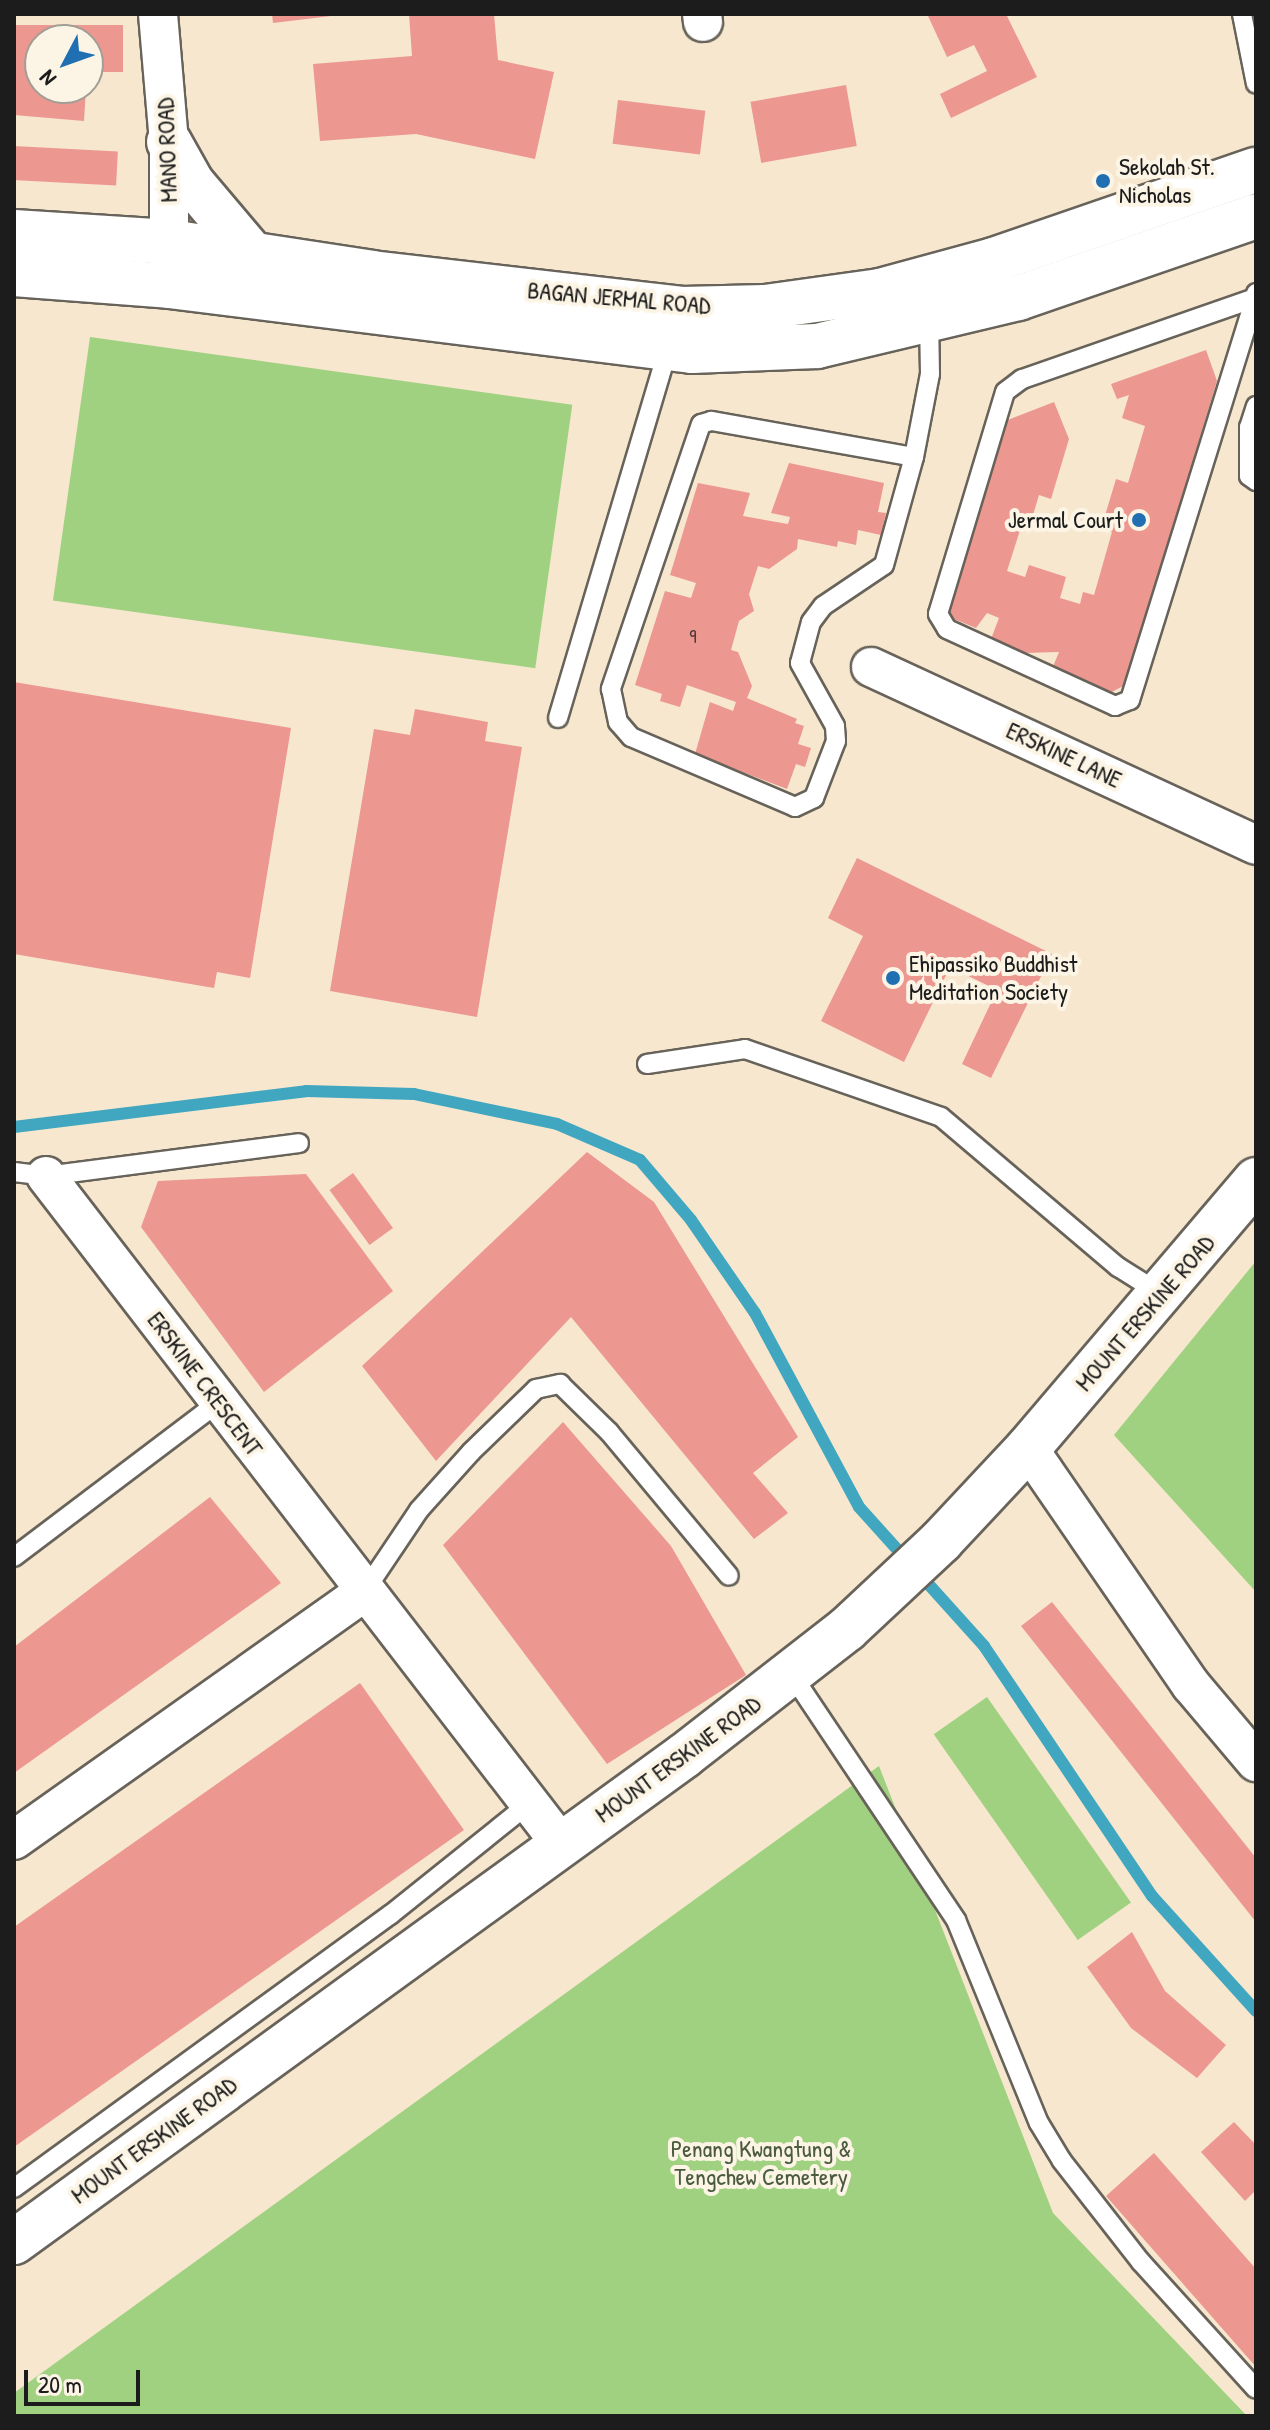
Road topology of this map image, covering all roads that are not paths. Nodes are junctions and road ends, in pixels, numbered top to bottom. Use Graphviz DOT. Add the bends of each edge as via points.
graph roads {
  1 [pos="158,14"];
  2 [pos="1242,14"];
  3 [pos="1256,84"];
  4 [pos="169,142"];
  5 [pos="1256,170"];
  6 [pos="1256,216"];
  7 [pos="14,232"];
  8 [pos="170,242"];
  9 [pos="252,254"];
  10 [pos="14,274"];
  11 [pos="169,286"];
  12 [pos="1256,296"];
  13 [pos="929,319"];
  14 [pos="668,348"];
  15 [pos="1256,406"];
  16 [pos="914,457"];
  17 [pos="1256,481"];
  18 [pos="871,667"];
  19 [pos="558,718"];
  20 [pos="1256,845"];
  21 [pos="647,1064"];
  22 [pos="299,1143"];
  23 [pos="30,1174"];
  24 [pos="1256,1180"];
  25 [pos="1163,1295"];
  26 [pos="219,1402"];
  27 [pos="1028,1448"];
  28 [pos="14,1557"];
  29 [pos="729,1576"];
  30 [pos="364,1592"];
  31 [pos="792,1675"];
  32 [pos="1256,1762"];
  33 [pos="530,1803"];
  34 [pos="14,1840"];
  35 [pos="561,1844"];
  36 [pos="14,2188"];
  37 [pos="14,2242"];
  38 [pos="1256,2389"];
  1 -- 4 [label="street, MANO ROAD"];
  2 -- 3 [label="lane"];
  4 -- 8 [label="street, MANO ROAD"];
  4 -- 9 [label="main road" via="192,183"];
  5 -- 9 [label="main road, BAGAN JERMAL ROAD" via="994,260 880,291 765,307 682,309"];
  6 -- 13 [label="main road, BAGAN JERMAL ROAD" via="1018,298"];
  7 -- 8 [label="main road, BAGAN JERMAL ROAD"];
  8 -- 9 [label="main road, BAGAN JERMAL ROAD"];
  8 -- 11 [label="street, MANO ROAD"];
  10 -- 11 [label="main road, BAGAN JERMAL ROAD"];
  11 -- 14 [label="main road, BAGAN JERMAL ROAD"];
  12 -- 12 [label="lane" via="1022,379 1005,392 938,614 947,629 1115,706 1130,700"];
  13 -- 14 [label="main road, BAGAN JERMAL ROAD" via="817,346"];
  13 -- 16 [label="lane" via="930,374"];
  14 -- 19 [label="lane"];
  15 -- 17 [label="lane" via="1249,427 1249,476"];
  16 -- 16 [label="lane" via="884,565 823,606 811,622 800,663 835,726 836,741 814,798 795,807 631,737 618,722 611,689 701,424 711,421"];
  18 -- 20 [label="street, ERSKINE LANE"];
  21 -- 25 [label="lane" via="745,1049 941,1117 1118,1267"];
  22 -- 23 [label="lane"];
  23 -- 26 [label="street, ERSKINE CRESCENT"];
  24 -- 25 [label="main road, MOUNT ERSKINE ROAD"];
  25 -- 27 [label="main road, MOUNT ERSKINE ROAD"];
  26 -- 28 [label="lane"];
  26 -- 30 [label="street, ERSKINE CRESCENT"];
  27 -- 31 [label="main road, MOUNT ERSKINE ROAD" via="941,1541"];
  27 -- 32 [label="street" via="1191,1685"];
  29 -- 30 [label="lane" via="609,1432 560,1384 536,1389 471,1452 419,1510"];
  30 -- 33 [label="street, ERSKINE CRESCENT"];
  30 -- 34 [label="street"];
  31 -- 35 [label="main road, MOUNT ERSKINE ROAD"];
  31 -- 38 [label="lane" via="956,1920 1039,2123 1062,2161 1141,2262"];
  33 -- 35 [label="street, ERSKINE CRESCENT"];
  33 -- 36 [label="lane" via="390,1915"];
  35 -- 37 [label="main road, MOUNT ERSKINE ROAD"];
}
